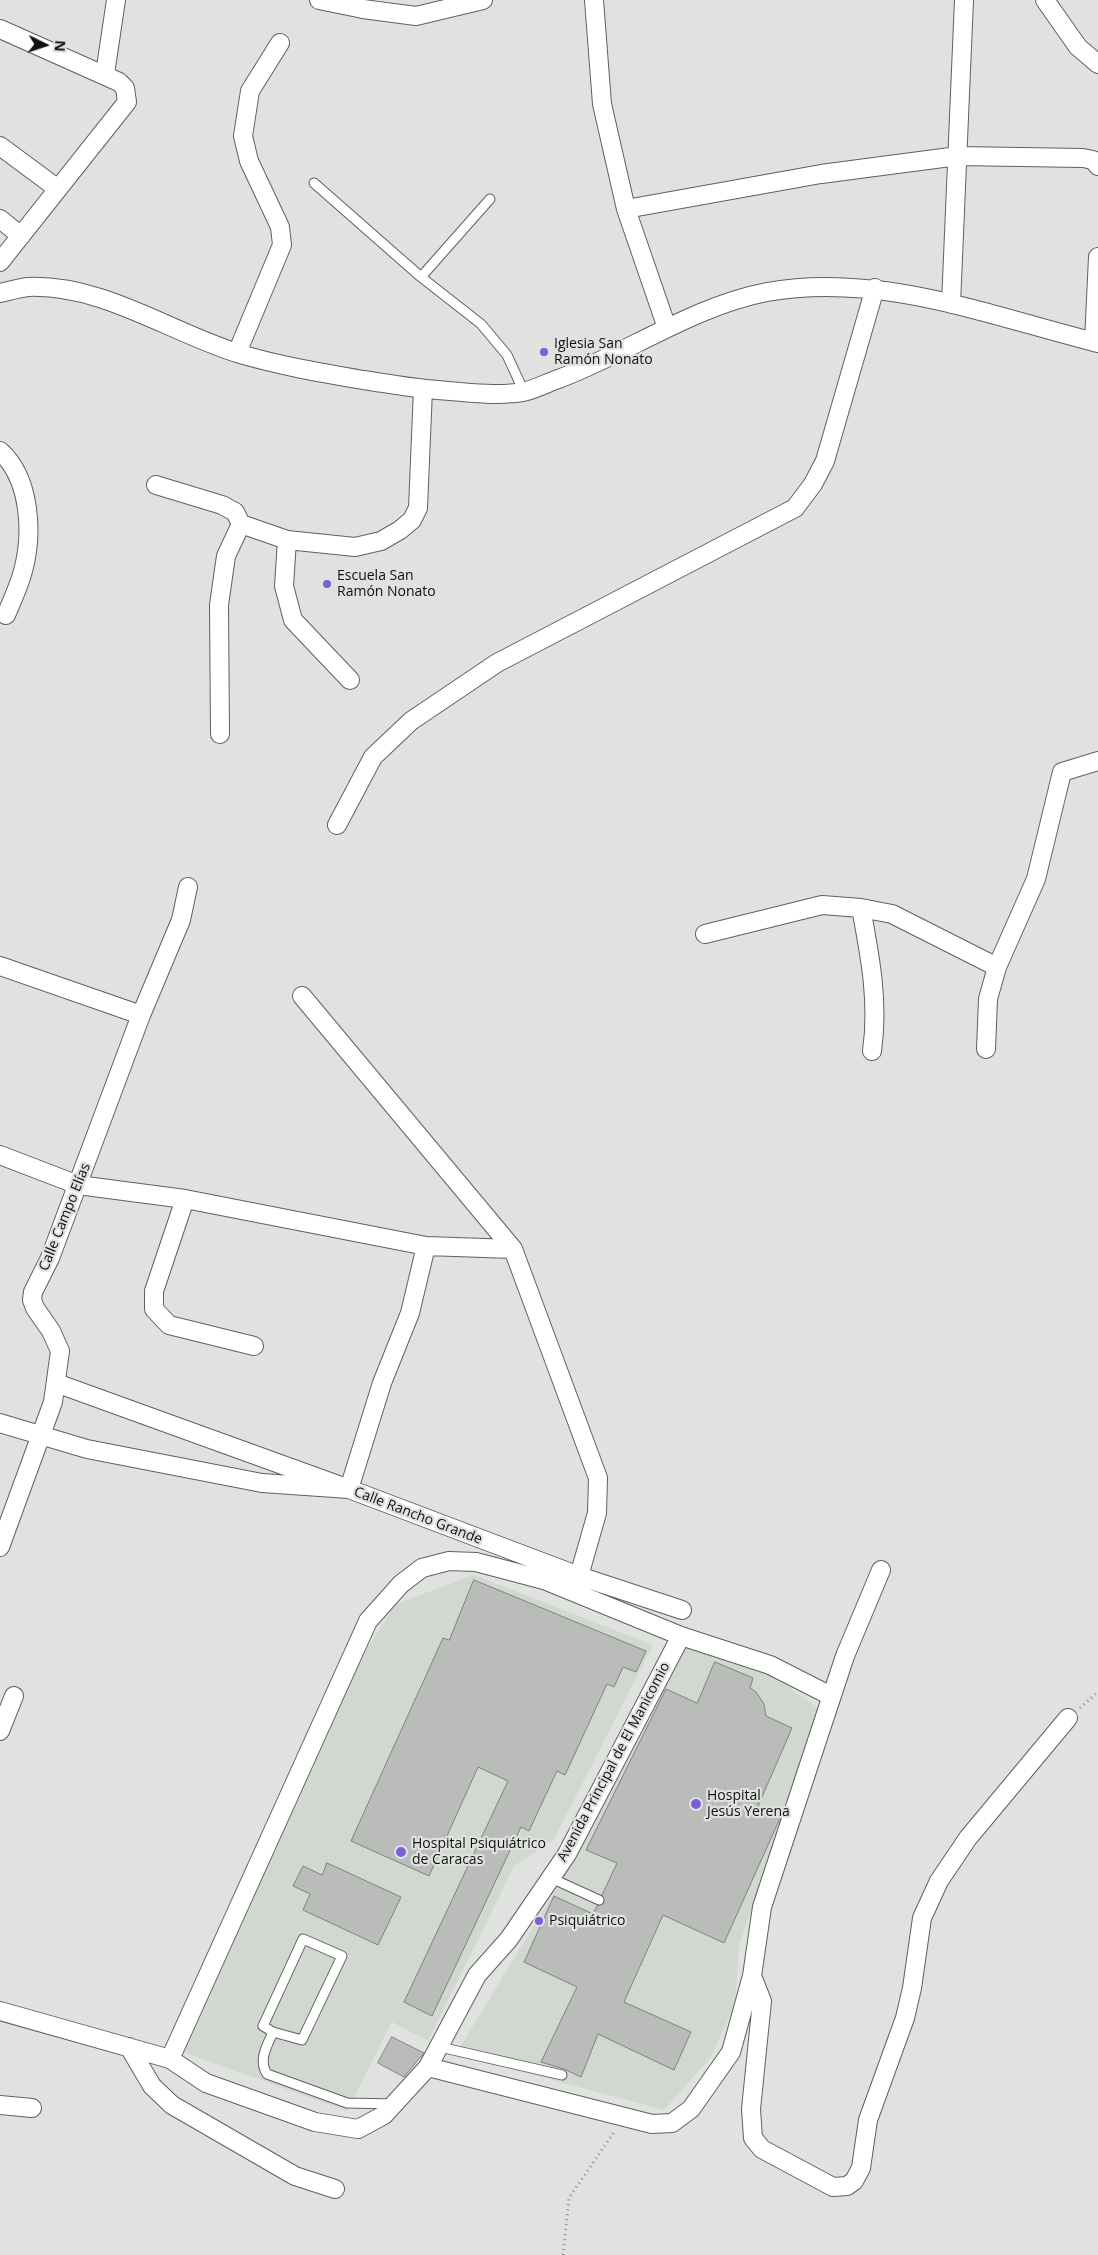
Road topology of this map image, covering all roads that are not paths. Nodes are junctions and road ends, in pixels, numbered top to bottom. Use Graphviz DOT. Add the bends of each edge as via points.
graph roads {
  1 [pos="116,0"];
  2 [pos="319,0"];
  3 [pos="483,0"];
  4 [pos="594,0"];
  5 [pos="964,0"];
  6 [pos="1045,0"];
  7 [pos="414,8"];
  8 [pos="0,29"];
  9 [pos="280,43"];
  10 [pos="1098,64"];
  11 [pos="105,74"];
  12 [pos="0,146"];
  13 [pos="958,156"];
  14 [pos="1098,166"];
  15 [pos="314,183"];
  16 [pos="58,189"];
  17 [pos="490,199"];
  18 [pos="626,209"];
  19 [pos="0,219"];
  20 [pos="21,236"];
  21 [pos="1098,257"];
  22 [pos="0,262"];
  23 [pos="421,277"];
  24 [pos="875,288"];
  25 [pos="0,293"];
  26 [pos="951,304"];
  27 [pos="667,328"];
  28 [pos="1096,343"];
  29 [pos="237,353"];
  30 [pos="423,389"];
  31 [pos="524,392"];
  32 [pos="0,451"];
  33 [pos="156,485"];
  34 [pos="241,524"];
  35 [pos="287,540"];
  36 [pos="6,615"];
  37 [pos="350,680"];
  38 [pos="220,734"];
  39 [pos="1098,761"];
  40 [pos="337,825"];
  41 [pos="188,887"];
  42 [pos="861,908"];
  43 [pos="705,934"];
  44 [pos="0,966"];
  45 [pos="997,967"];
  46 [pos="302,996"];
  47 [pos="141,1015"];
  48 [pos="986,1049"];
  49 [pos="872,1051"];
  50 [pos="0,1155"];
  51 [pos="78,1185"];
  52 [pos="185,1199"];
  53 [pos="426,1246"];
  54 [pos="513,1249"];
  55 [pos="254,1346"];
  56 [pos="56,1383"];
  57 [pos="0,1423"];
  58 [pos="42,1435"];
  59 [pos="349,1489"];
  60 [pos="0,1547"];
  61 [pos="881,1570"];
  62 [pos="579,1576"];
  63 [pos="682,1610"];
  64 [pos="681,1636"];
  65 [pos="14,1696"];
  66 [pos="831,1696"];
  67 [pos="1068,1718"];
  68 [pos="0,1731"];
  69 [pos="551,1878"];
  70 [pos="599,1900"];
  71 [pos="752,1976"];
  72 [pos="0,2011"];
  73 [pos="273,2032"];
  74 [pos="129,2047"];
  75 [pos="440,2047"];
  76 [pos="170,2059"];
  77 [pos="428,2067"];
  78 [pos="562,2075"];
  79 [pos="395,2104"];
  80 [pos="0,2106"];
  81 [pos="32,2108"];
  82 [pos="335,2189"];
  1 -- 11 [label="street"];
  2 -- 7 [label="street" via="363,9"];
  3 -- 7 [label="street"];
  4 -- 18 [label="street" via="602,104"];
  5 -- 13 [label="street"];
  6 -- 10 [label="street" via="1078,47"];
  8 -- 11 [label="street"];
  9 -- 29 [label="street" via="250,91 243,136 249,161 280,227 282,245"];
  11 -- 16 [label="street" via="126,88 127,102"];
  12 -- 16 [label="street"];
  13 -- 14 [label="street" via="1083,158"];
  13 -- 18 [label="street" via="821,174"];
  13 -- 26 [label="street"];
  15 -- 23 [label="lane"];
  16 -- 20 [label="street"];
  17 -- 23 [label="lane"];
  18 -- 27 [label="street"];
  19 -- 20 [label="street"];
  20 -- 22 [label="street"];
  21 -- 28 [label="street"];
  23 -- 31 [label="lane" via="495,338 507,355"];
  24 -- 26 [label="street"];
  24 -- 27 [label="street" via="848,286 766,292"];
  24 -- 40 [label="street" via="825,461 795,508 497,663 411,721 373,757"];
  25 -- 29 [label="street" via="27,287 96,298"];
  26 -- 28 [label="street"];
  27 -- 31 [label="street" via="578,371"];
  29 -- 30 [label="street" via="300,370"];
  30 -- 31 [label="street"];
  30 -- 35 [label="street" via="418,508 412,520 380,541 355,547"];
  32 -- 36 [label="street" via="22,485 29,529 23,571"];
  33 -- 34 [label="street" via="222,505 235,512"];
  34 -- 35 [label="street"];
  34 -- 38 [label="street" via="226,556 219,605"];
  35 -- 37 [label="street" via="284,586 294,620"];
  39 -- 45 [label="street" via="1062,772 1036,879"];
  41 -- 47 [label="street, Calle Campo Elías" via="181,920"];
  42 -- 43 [label="street" via="822,905"];
  42 -- 45 [label="street" via="892,914"];
  42 -- 49 [label="street" via="874,981 876,1025"];
  44 -- 47 [label="street"];
  45 -- 48 [label="street" via="988,999"];
  46 -- 54 [label="street"];
  47 -- 51 [label="street, Calle Campo Elías"];
  50 -- 51 [label="street"];
  51 -- 52 [label="street"];
  51 -- 56 [label="street, Calle Campo Elías" via="33,1292 34,1308 51,1330 60,1351"];
  52 -- 53 [label="street"];
  52 -- 55 [label="street" via="154,1291 154,1309 170,1325"];
  53 -- 54 [label="street"];
  53 -- 59 [label="street" via="410,1313 382,1383"];
  54 -- 62 [label="street" via="598,1478 597,1513"];
  56 -- 58 [label="street, Calle Campo Elías"];
  56 -- 59 [label="street"];
  57 -- 58 [label="street, Calle Rancho Grande"];
  58 -- 59 [label="street, Calle Rancho Grande" via="87,1449 262,1483"];
  58 -- 60 [label="street, Calle Campo Elías"];
  59 -- 62 [label="street, Calle Rancho Grande"];
  61 -- 66 [label="street"];
  62 -- 63 [label="street, Calle Rancho Grande"];
  64 -- 66 [label="street" via="770,1665"];
  64 -- 69 [label="street, Avenida Principal de El Manicomio" via="567,1854"];
  64 -- 76 [label="street" via="544,1580 476,1562 449,1561 422,1568 401,1584 368,1621"];
  65 -- 68 [label="street"];
  66 -- 71 [label="street" via="762,1907"];
  67 -- 71 [label="street" via="968,1838 936,1888 922,1918 905,2018 868,2120 861,2168 847,2186 833,2187 762,2149 753,2138 751,2109 762,2001"];
  69 -- 70 [label="lane"];
  69 -- 75 [label="street, Avenida Principal de El Manicomio" via="509,1939 478,1976"];
  71 -- 77 [label="street" via="730,2052 691,2109 672,2123 652,2124"];
  72 -- 74 [label="street, Avenida Principal de El Manicomio"];
  73 -- 73 [label="lane" via="302,2040 342,1956 303,1939 263,2026"];
  73 -- 79 [label="lane" via="263,2056 262,2067 266,2074 347,2102"];
  74 -- 76 [label="street, Avenida Principal de El Manicomio"];
  74 -- 82 [label="street" via="152,2086 172,2105 295,2176"];
  75 -- 77 [label="street, Avenida Principal de El Manicomio"];
  75 -- 78 [label="lane"];
  76 -- 79 [label="street, Avenida Principal de El Manicomio" via="206,2083 315,2122 358,2129 384,2115"];
  77 -- 79 [label="street, Avenida Principal de El Manicomio"];
  80 -- 81 [label="street"];
}
